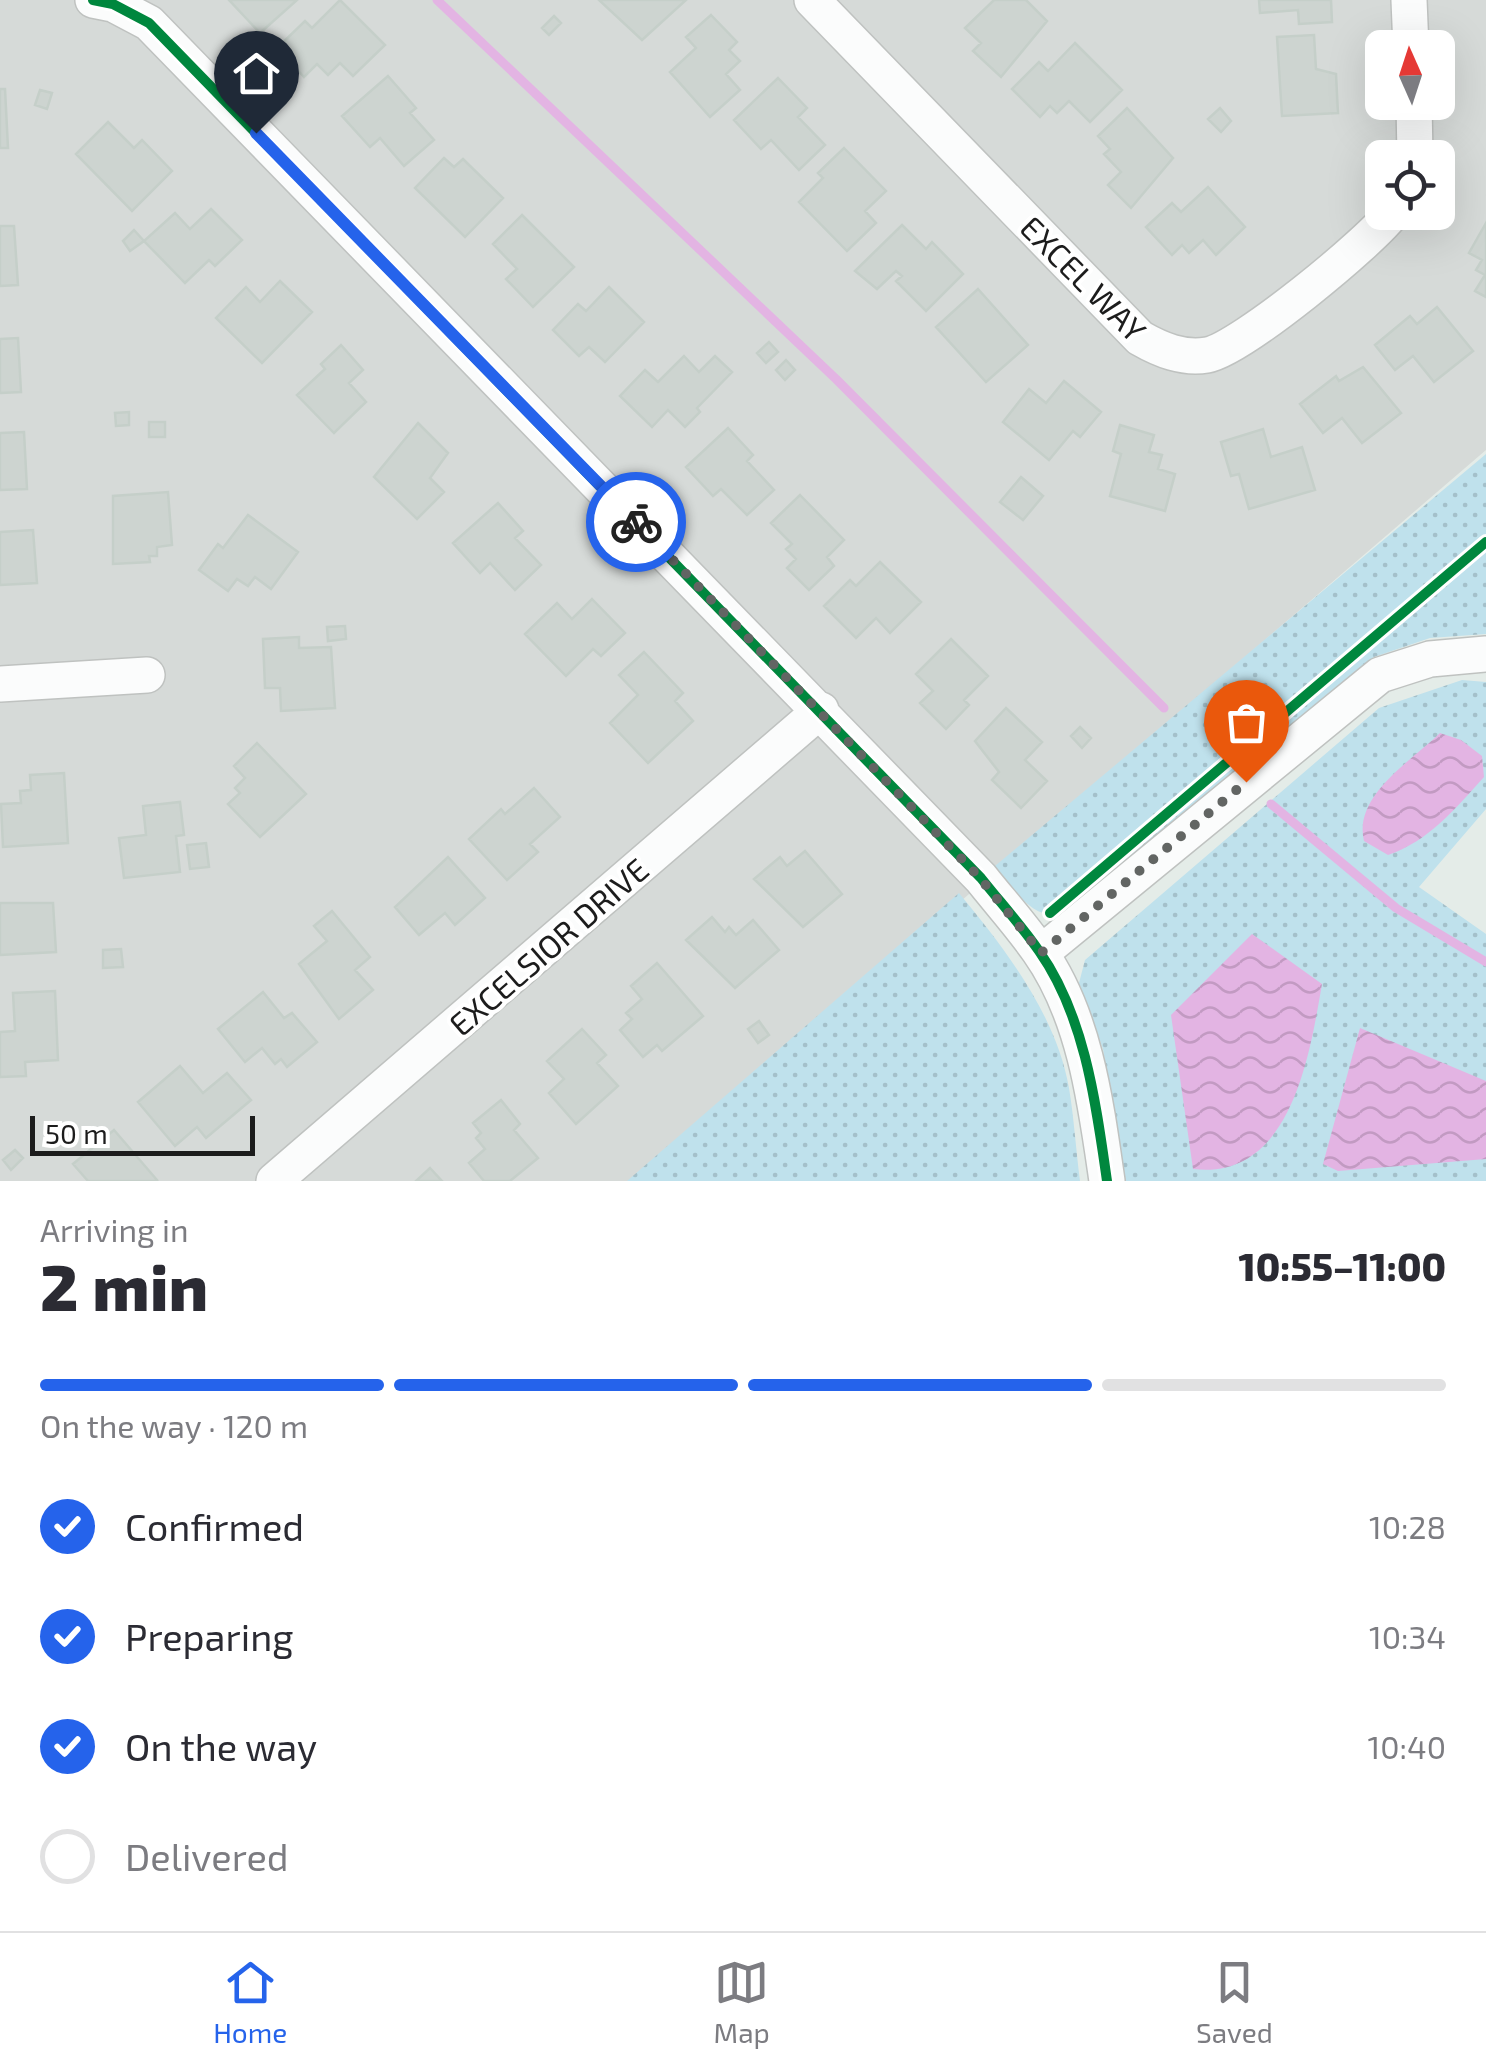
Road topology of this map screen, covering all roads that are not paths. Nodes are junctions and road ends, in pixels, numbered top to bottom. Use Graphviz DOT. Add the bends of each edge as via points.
graph roads {
  1 [pos="93,0"];
  2 [pos="812,0"];
  3 [pos="1409,0"];
  4 [pos="1410,30"];
  5 [pos="1371,230"];
  6 [pos="1486,654"];
  7 [pos="147,675"];
  8 [pos="0,684"];
  9 [pos="821,710"];
  10 [pos="1041,953"];
  11 [pos="274,1181"];
  12 [pos="1107,1181"];
  1 -- 9 [label="street" via="149,23"];
  2 -- 5 [label="street, EXCEL WAY" via="1140,338 1174,354 1209,355 1242,342"];
  3 -- 4 [label="street"];
  6 -- 10 [label="street" via="1380,675"];
  7 -- 8 [label="street"];
  9 -- 10 [label="street" via="980,878"];
  9 -- 11 [label="street, EXCELSIOR DRIVE"];
  10 -- 12 [label="street" via="1082,1046"];
}
